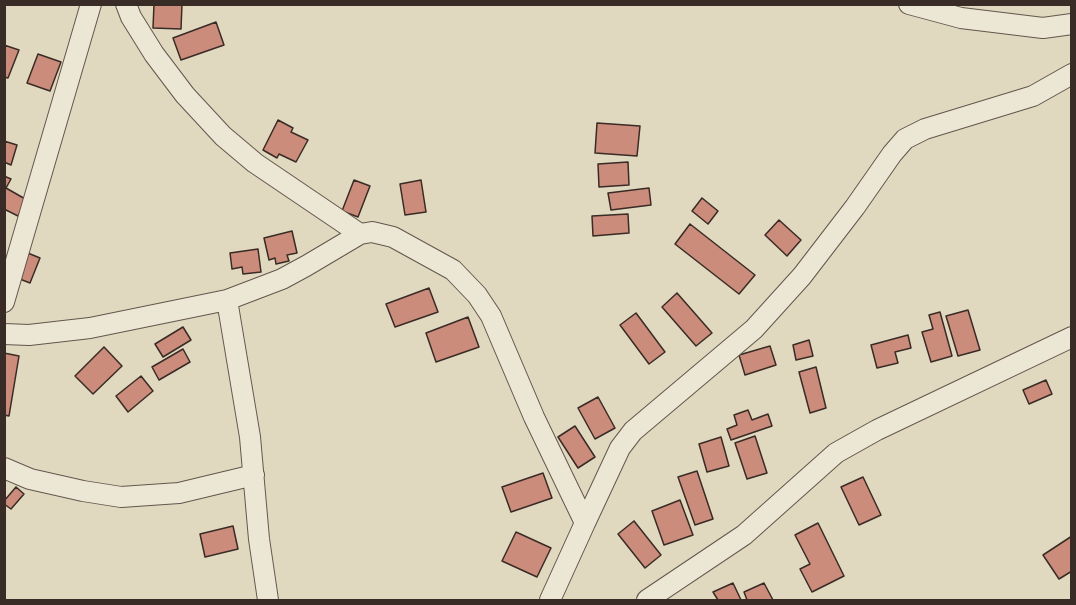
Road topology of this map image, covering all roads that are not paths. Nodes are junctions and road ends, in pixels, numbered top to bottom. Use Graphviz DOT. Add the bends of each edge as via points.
graph roads {
  1 [pos="91,4"];
  2 [pos="126,4"];
  3 [pos="909,4"];
  4 [pos="1071,24"];
  5 [pos="1071,74"];
  6 [pos="360,234"];
  7 [pos="227,300"];
  8 [pos="4,302"];
  9 [pos="4,334"];
  10 [pos="1071,337"];
  11 [pos="4,468"];
  12 [pos="254,475"];
  13 [pos="585,523"];
  14 [pos="268,600"];
  15 [pos="550,600"];
  16 [pos="647,600"];
  1 -- 8 [label="street"];
  2 -- 6 [label="street" via="154,54 223,136 255,163"];
  3 -- 4 [label="street" via="961,18 1043,28"];
  5 -- 13 [label="street" via="1033,96 905,139 802,276 754,329 633,431 620,448"];
  6 -- 7 [label="street" via="282,279"];
  6 -- 13 [label="street" via="372,232 393,237 453,270 477,295 491,316"];
  7 -- 9 [label="street" via="90,328"];
  7 -- 12 [label="street"];
  10 -- 16 [label="street" via="836,453 744,535"];
  11 -- 12 [label="street" via="30,479 121,497 180,493"];
  12 -- 14 [label="street"];
  13 -- 15 [label="street"];
}
